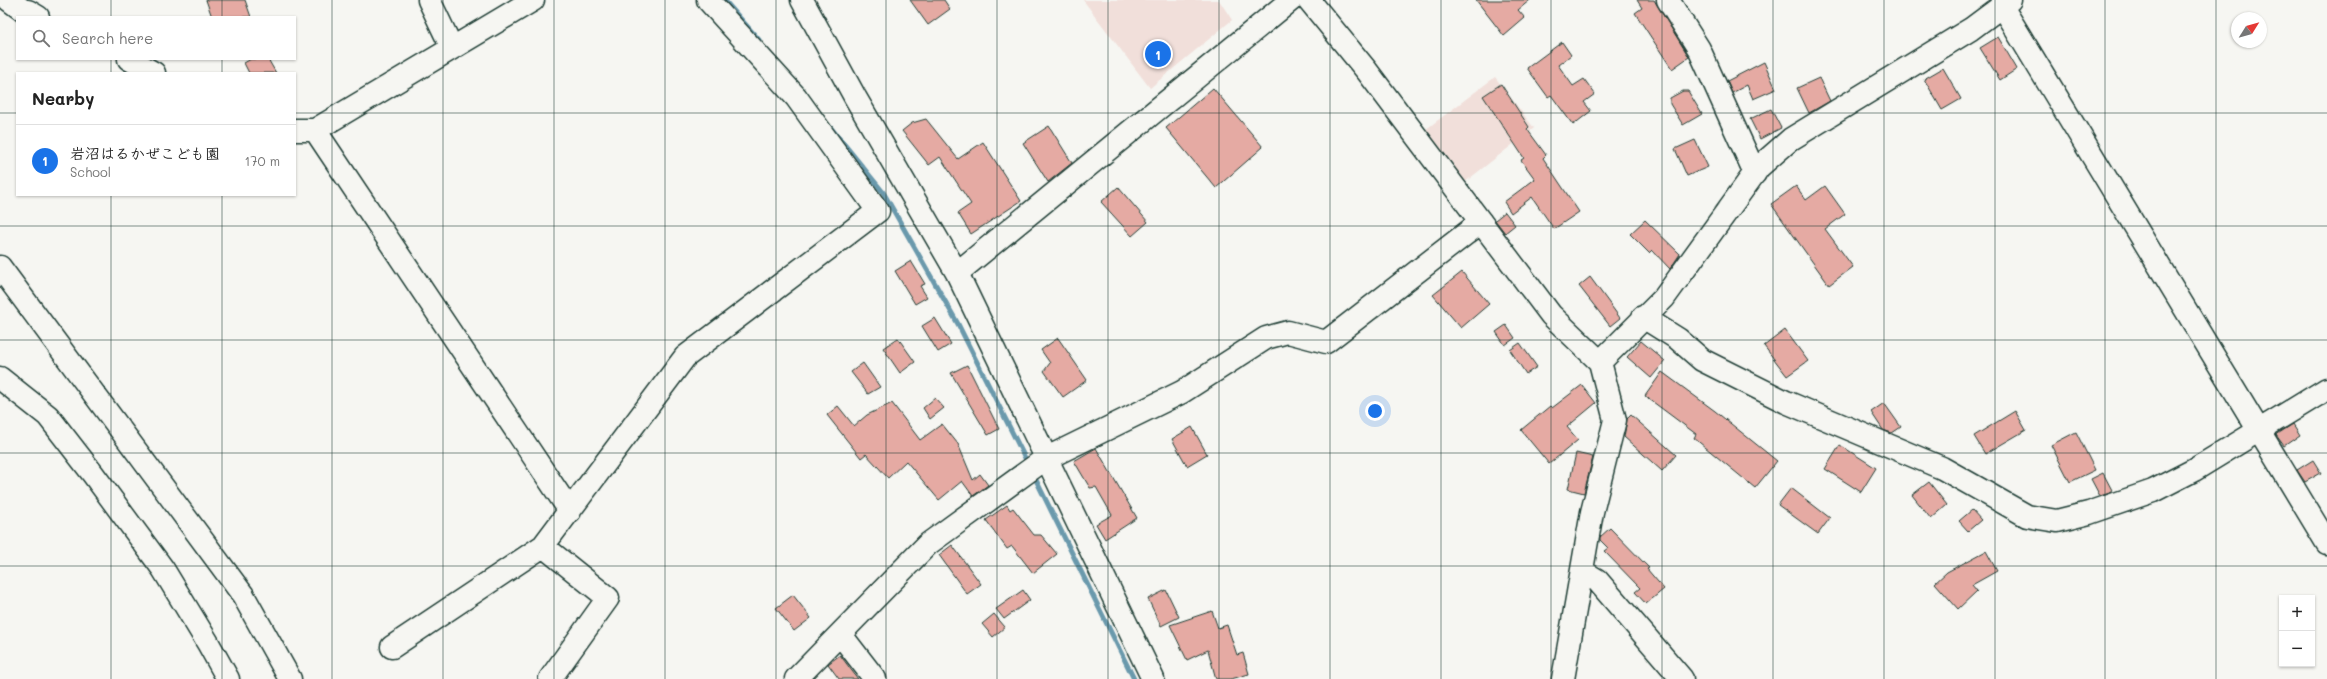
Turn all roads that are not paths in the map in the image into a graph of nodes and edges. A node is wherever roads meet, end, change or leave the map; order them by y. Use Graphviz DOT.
graph roads {
  1 [pos="9,0"];
  2 [pos="430,0"];
  3 [pos="533,0"];
  4 [pos="708,0"];
  5 [pos="802,0"];
  6 [pos="1291,0"];
  7 [pos="1309,0"];
  8 [pos="1668,0"];
  9 [pos="2005,3"];
  10 [pos="36,16"];
  11 [pos="452,48"];
  12 [pos="131,60"];
  13 [pos="152,72"];
  14 [pos="305,130"];
  15 [pos="1756,173"];
  16 [pos="1481,222"];
  17 [pos="0,267"];
  18 [pos="957,273"];
  19 [pos="1643,317"];
  20 [pos="1600,362"];
  21 [pos="0,378"];
  22 [pos="2327,389"];
  23 [pos="2260,429"];
  24 [pos="1046,459"];
  25 [pos="570,510"];
  26 [pos="2327,543"];
  27 [pos="543,546"];
  28 [pos="1582,571"];
  29 [pos="841,635"];
  30 [pos="392,647"];
  31 [pos="228,679"];
  32 [pos="290,679"];
  33 [pos="550,679"];
  34 [pos="796,679"];
  35 [pos="874,679"];
  36 [pos="1153,679"];
  37 [pos="1563,679"];
  38 [pos="1682,679"];
  1 -- 10 [label="street"];
  2 -- 11 [label="street"];
  3 -- 11 [label="street"];
  4 -- 25 [label="street"];
  5 -- 18 [label="street"];
  6 -- 18 [label="street"];
  7 -- 16 [label="street"];
  8 -- 15 [label="street"];
  9 -- 15 [label="street"];
  9 -- 23 [label="street"];
  11 -- 14 [label="street"];
  12 -- 13 [label="street"];
  14 -- 25 [label="street"];
  15 -- 19 [label="street"];
  16 -- 20 [label="street"];
  16 -- 24 [label="street"];
  17 -- 32 [label="street"];
  18 -- 24 [label="street"];
  19 -- 20 [label="street"];
  19 -- 23 [label="street"];
  20 -- 28 [label="street"];
  21 -- 31 [label="street"];
  22 -- 23 [label="street"];
  23 -- 26 [label="street"];
  24 -- 29 [label="street"];
  24 -- 36 [label="street"];
  25 -- 27 [label="street"];
  27 -- 30 [label="street"];
  27 -- 33 [label="street"];
  28 -- 37 [label="street"];
  28 -- 38 [label="street"];
  29 -- 34 [label="street"];
  29 -- 35 [label="street"];
}
